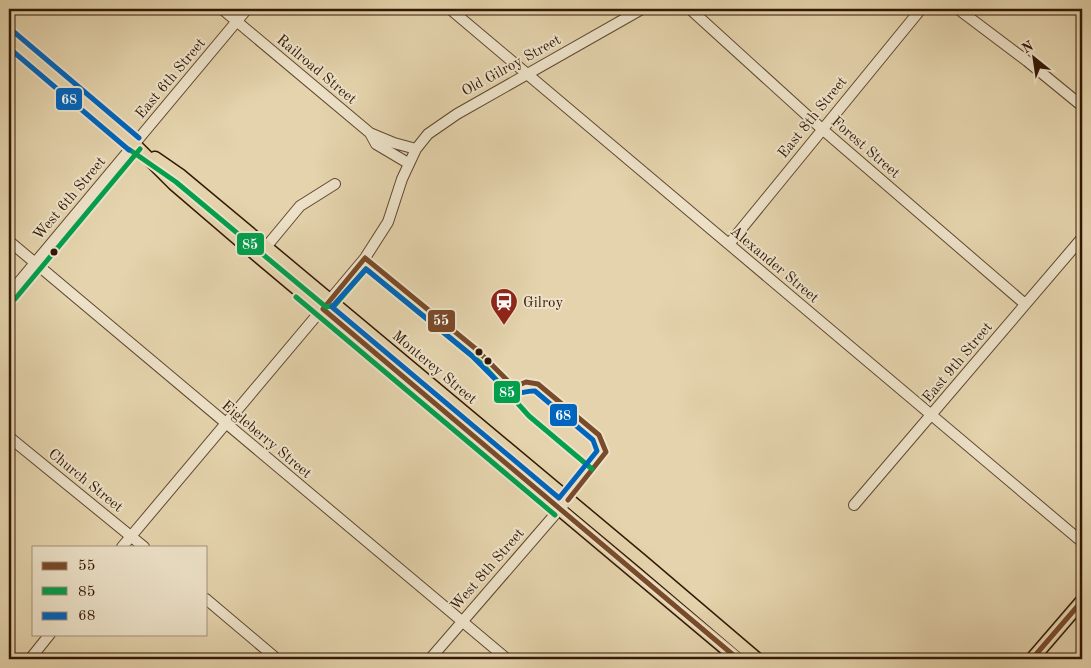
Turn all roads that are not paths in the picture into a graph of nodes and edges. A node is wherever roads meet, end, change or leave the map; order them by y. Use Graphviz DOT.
graph roads {
  1 [pos="222,9"];
  2 [pos="247,9"];
  3 [pos="450,9"];
  4 [pos="642,9"];
  5 [pos="690,9"];
  6 [pos="921,9"];
  7 [pos="958,9"];
  8 [pos="236,22"];
  9 [pos="9,38"];
  10 [pos="526,74"];
  11 [pos="1082,106"];
  12 [pos="822,129"];
  13 [pos="370,133"];
  14 [pos="134,144"];
  15 [pos="416,149"];
  16 [pos="408,163"];
  17 [pos="335,184"];
  18 [pos="1082,238"];
  19 [pos="9,241"];
  20 [pos="728,244"];
  21 [pos="266,247"];
  22 [pos="35,263"];
  23 [pos="9,294"];
  24 [pos="326,304"];
  25 [pos="1025,304"];
  26 [pos="932,415"];
  27 [pos="225,424"];
  28 [pos="9,436"];
  29 [pos="564,504"];
  30 [pos="854,505"];
  31 [pos="131,536"];
  32 [pos="1082,542"];
  33 [pos="123,546"];
  34 [pos="143,546"];
  35 [pos="208,601"];
  36 [pos="1082,601"];
  37 [pos="462,621"];
  38 [pos="48,636"];
  39 [pos="735,655"];
  40 [pos="31,659"];
  41 [pos="277,659"];
  42 [pos="430,659"];
  43 [pos="507,659"];
  44 [pos="757,659"];
  45 [pos="1032,659"];
  1 -- 8 [label="street, Railroad Street"];
  2 -- 8 [label="street, East 6th Street"];
  3 -- 10 [label="street, Alexander Street"];
  4 -- 10 [label="street, Old Gilroy Street"];
  5 -- 12 [label="street, Forest Street"];
  6 -- 12 [label="street, East 8th Street"];
  7 -- 11 [label="street"];
  8 -- 13 [label="street, Railroad Street"];
  8 -- 14 [label="street, East 6th Street"];
  9 -- 14 [label="main road, Monterey Street"];
  10 -- 15 [label="street, Old Gilroy Street"];
  10 -- 20 [label="street, Alexander Street"];
  12 -- 20 [label="street, East 8th Street"];
  12 -- 25 [label="street, Forest Street"];
  13 -- 15 [label="street, Railroad Street"];
  13 -- 16 [label="street, Railroad Street"];
  14 -- 21 [label="main road, Monterey Street"];
  14 -- 22 [label="street, West 6th Street"];
  14 -- 24 [label="main road, Monterey Street"];
  15 -- 16 [label="street, Old Gilroy Street"];
  16 -- 24 [label="street, Old Gilroy Street"];
  17 -- 21 [label="street"];
  18 -- 25 [label="street, East 9th Street"];
  19 -- 22 [label="street, Eigleberry Street"];
  20 -- 26 [label="street, Alexander Street"];
  21 -- 24 [label="main road, Monterey Street"];
  22 -- 23 [label="street, West 6th Street"];
  22 -- 27 [label="street, Eigleberry Street"];
  24 -- 27 [label="street, Old Gilroy Street"];
  24 -- 29 [label="main road, Monterey Street"];
  25 -- 26 [label="street, East 9th Street"];
  26 -- 30 [label="street, East 9th Street"];
  26 -- 32 [label="street, Alexander Street"];
  27 -- 31 [label="street, Old Gilroy Street"];
  27 -- 37 [label="street, Eigleberry Street"];
  28 -- 31 [label="street, Church Street"];
  29 -- 37 [label="street, West 8th Street"];
  29 -- 39 [label="main road, Monterey Street"];
  31 -- 33 [label="street, Old Gilroy Street"];
  31 -- 34 [label="street, Church Street"];
  35 -- 41 [label="street"];
  36 -- 45 [label="main road"];
  37 -- 42 [label="street, West 8th Street"];
  37 -- 43 [label="street, Eigleberry Street"];
  38 -- 40 [label="street"];
  39 -- 44 [label="main road, Monterey Street"];
}
